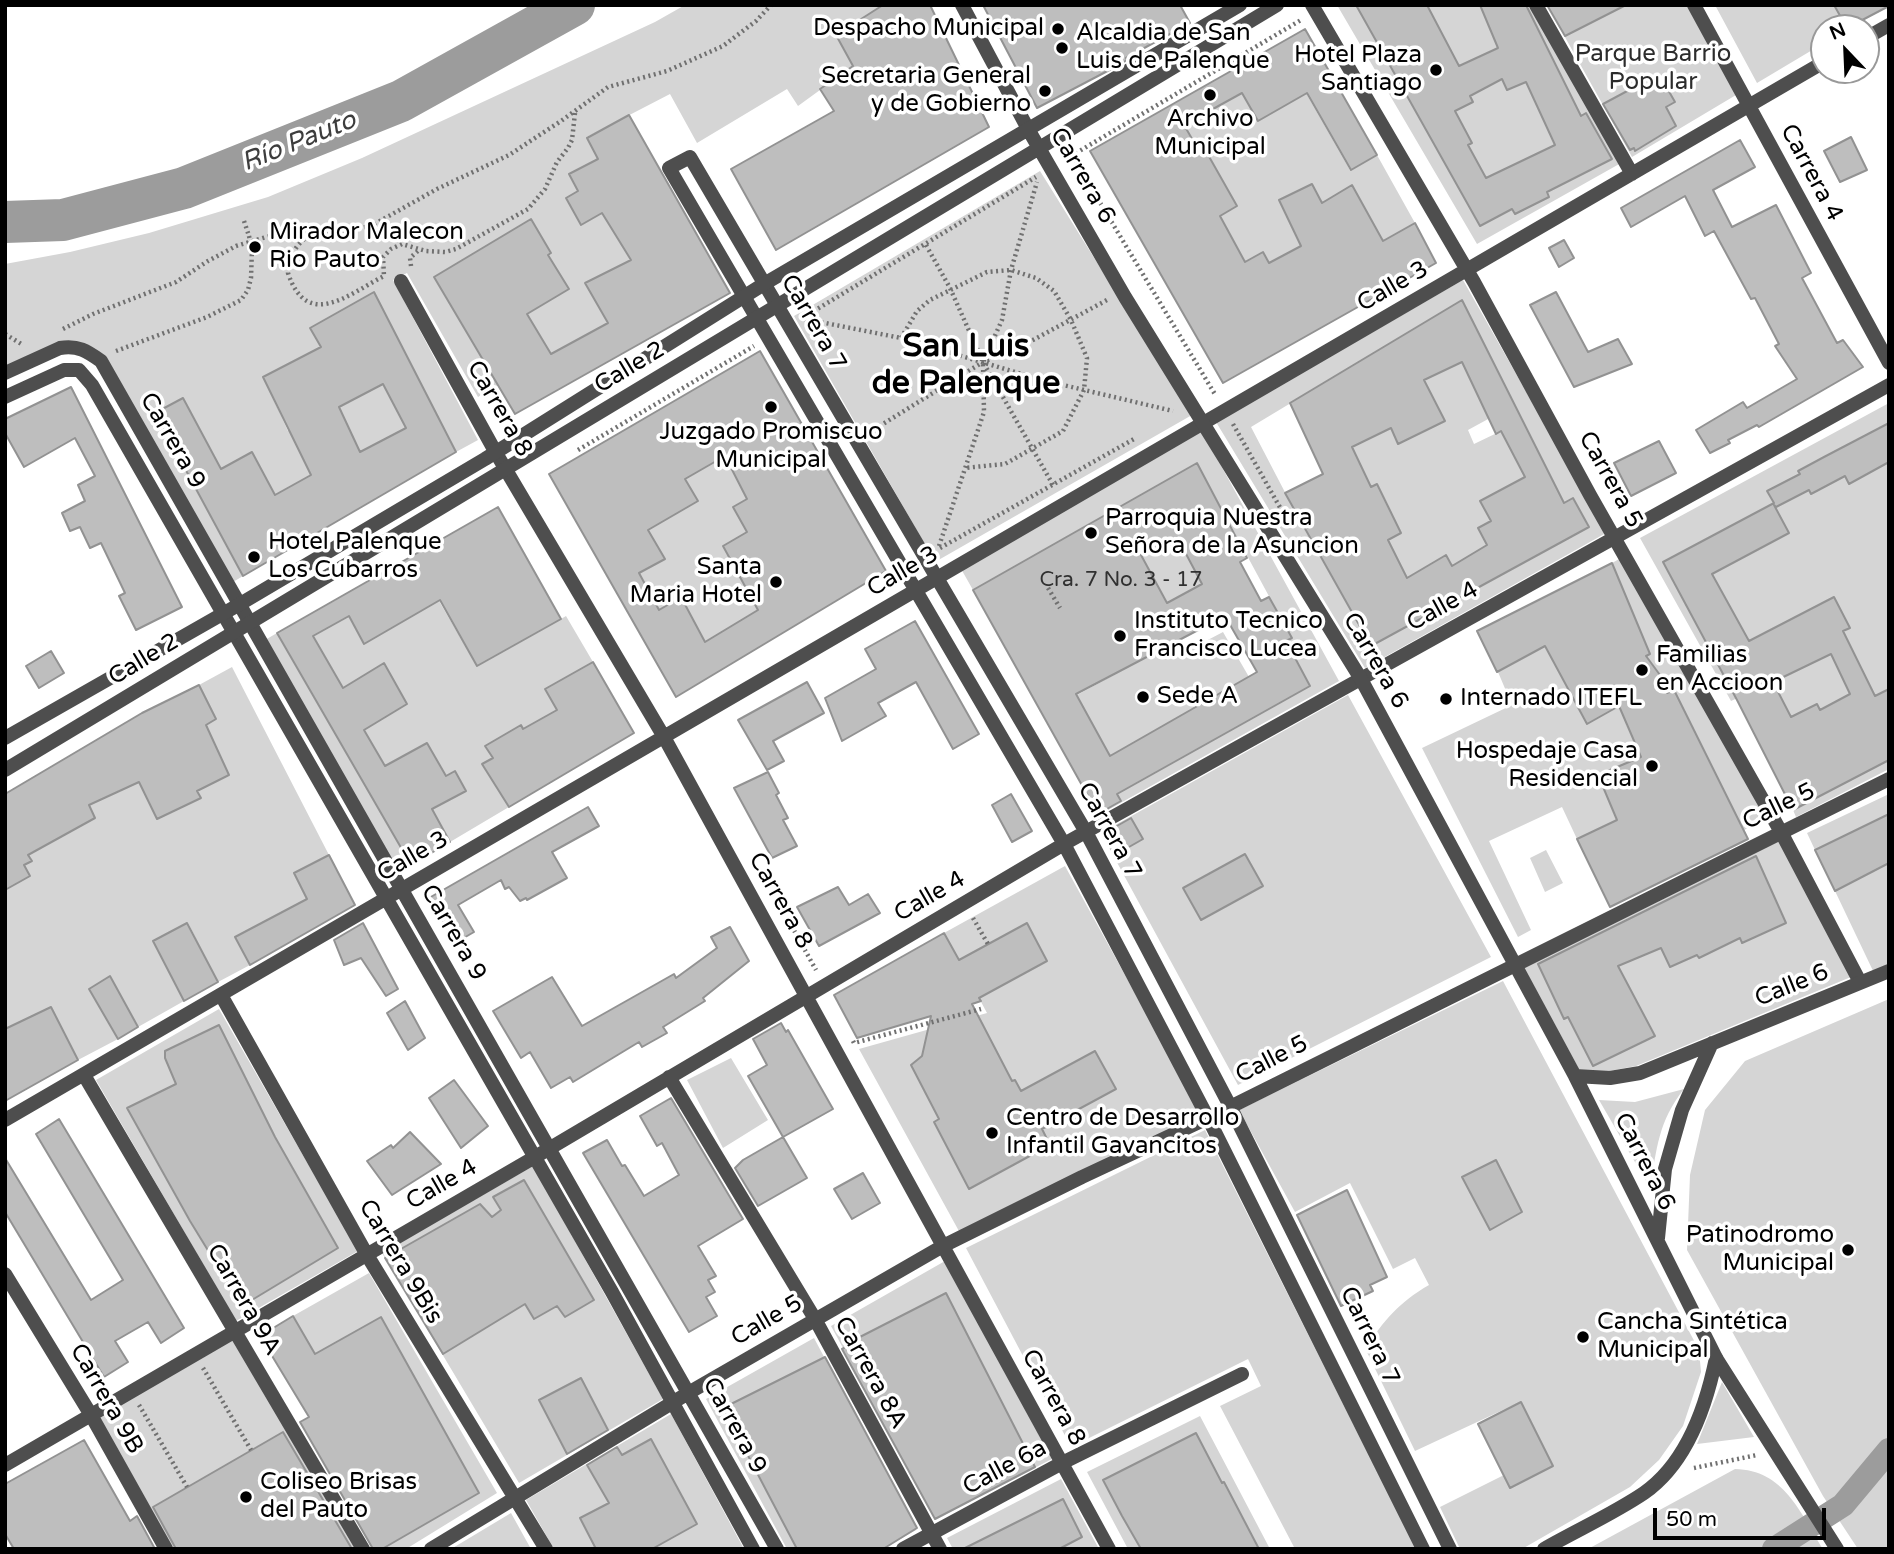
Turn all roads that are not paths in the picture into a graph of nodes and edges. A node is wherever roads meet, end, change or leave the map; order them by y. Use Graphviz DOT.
graph roads {
  1 [pos="962,5"];
  2 [pos="1240,5"];
  3 [pos="1277,5"];
  4 [pos="1536,5"];
  5 [pos="1694,5"];
  6 [pos="1313,8"];
  7 [pos="1810,70"];
  8 [pos="1749,106"];
  9 [pos="1028,129"];
  10 [pos="1040,148"];
  11 [pos="1632,174"];
  12 [pos="1467,270"];
  13 [pos="401,281"];
  14 [pos="764,284"];
  15 [pos="744,296"];
  16 [pos="777,306"];
  17 [pos="757,318"];
  18 [pos="1889,363"];
  19 [pos="5,373"];
  20 [pos="1889,385"];
  21 [pos="5,397"];
  22 [pos="1203,423"];
  23 [pos="496,453"];
  24 [pos="506,469"];
  25 [pos="1615,537"];
  26 [pos="937,578"];
  27 [pos="917,590"];
  28 [pos="240,604"];
  29 [pos="224,612"];
  30 [pos="251,622"];
  31 [pos="235,632"];
  32 [pos="1361,678"];
  33 [pos="664,737"];
  34 [pos="5,738"];
  35 [pos="5,770"];
  36 [pos="1889,779"];
  37 [pos="1086,832"];
  38 [pos="1781,832"];
  39 [pos="1064,844"];
  40 [pos="402,889"];
  41 [pos="388,898"];
  42 [pos="1514,964"];
  43 [pos="1889,971"];
  44 [pos="1860,982"];
  45 [pos="220,995"];
  46 [pos="807,996"];
  47 [pos="1712,1043"];
  48 [pos="84,1075"];
  49 [pos="1575,1076"];
  50 [pos="669,1077"];
  51 [pos="1230,1106"];
  52 [pos="1208,1118"];
  53 [pos="5,1120"];
  54 [pos="549,1149"];
  55 [pos="535,1157"];
  56 [pos="1658,1240"];
  57 [pos="943,1246"];
  58 [pos="367,1255"];
  59 [pos="5,1274"];
  60 [pos="815,1319"];
  61 [pos="235,1332"];
  62 [pos="1716,1358"];
  63 [pos="1242,1374"];
  64 [pos="690,1392"];
  65 [pos="673,1403"];
  66 [pos="91,1415"];
  67 [pos="1062,1463"];
  68 [pos="5,1465"];
  69 [pos="516,1497"];
  70 [pos="932,1533"];
  71 [pos="166,1549"];
  72 [pos="363,1549"];
  73 [pos="431,1549"];
  74 [pos="546,1549"];
  75 [pos="753,1549"];
  76 [pos="777,1549"];
  77 [pos="903,1549"];
  78 [pos="940,1549"];
  79 [pos="1109,1549"];
  80 [pos="1423,1549"];
  81 [pos="1450,1549"];
  82 [pos="1544,1549"];
  83 [pos="1837,1549"];
  1 -- 9 [label="street, Carrera 6"];
  2 -- 9 [label="street, Calle 2"];
  3 -- 10 [label="street, Calle 2"];
  4 -- 11 [label="street"];
  5 -- 8 [label="street, Carrera 4"];
  6 -- 12 [label="street, Carrera 5"];
  7 -- 8 [label="street, Calle 3"];
  8 -- 11 [label="street, Calle 3"];
  8 -- 18 [label="street, Carrera 4"];
  9 -- 10 [label="street, Carrera 6"];
  9 -- 14 [label="street, Calle 2"];
  10 -- 16 [label="street, Calle 2"];
  10 -- 22 [label="street, Carrera 6"];
  11 -- 12 [label="street, Calle 3"];
  12 -- 22 [label="street, Calle 3"];
  12 -- 25 [label="street, Carrera 5"];
  13 -- 23 [label="street, Carrera 8"];
  14 -- 15 [label="street, Calle 2"];
  14 -- 15 [label="street, Carrera 7"];
  14 -- 16 [label="street, Carrera 7"];
  15 -- 17 [label="street, Carrera 7"];
  15 -- 23 [label="street, Calle 2"];
  16 -- 17 [label="street, Calle 2"];
  16 -- 26 [label="street, Carrera 7"];
  17 -- 24 [label="street, Calle 2"];
  17 -- 27 [label="street, Carrera 7"];
  19 -- 28 [label="street, Carrera 9"];
  20 -- 25 [label="street, Calle 4"];
  21 -- 29 [label="street, Carrera 9"];
  22 -- 26 [label="street, Calle 3"];
  22 -- 32 [label="street, Carrera 6"];
  23 -- 24 [label="street, Carrera 8"];
  23 -- 28 [label="street, Calle 2"];
  24 -- 30 [label="street, Calle 2"];
  24 -- 33 [label="street, Carrera 8"];
  25 -- 32 [label="street, Calle 4"];
  25 -- 38 [label="street, Carrera 5"];
  26 -- 27 [label="street, Calle 3"];
  26 -- 37 [label="street, Carrera 7"];
  27 -- 33 [label="street, Calle 3"];
  27 -- 39 [label="street, Carrera 7"];
  28 -- 29 [label="street, Calle 2"];
  28 -- 30 [label="street, Carrera 9"];
  29 -- 31 [label="street, Carrera 9"];
  29 -- 34 [label="street, Calle 2"];
  30 -- 31 [label="street, Calle 2"];
  30 -- 40 [label="street, Carrera 9"];
  31 -- 35 [label="street, Calle 2"];
  31 -- 41 [label="street, Carrera 9"];
  32 -- 37 [label="street, Calle 4"];
  32 -- 42 [label="street, Carrera 6"];
  33 -- 40 [label="street, Calle 3"];
  33 -- 46 [label="street, Carrera 8"];
  36 -- 38 [label="street, Calle 5"];
  37 -- 39 [label="street, Calle 4"];
  37 -- 51 [label="street, Carrera 7"];
  38 -- 42 [label="street, Calle 5"];
  38 -- 44 [label="street, Carrera 5"];
  39 -- 46 [label="street, Calle 4"];
  39 -- 52 [label="street, Carrera 7"];
  40 -- 41 [label="street, Calle 3"];
  40 -- 54 [label="street, Carrera 9"];
  41 -- 45 [label="street, Calle 3"];
  41 -- 55 [label="street, Carrera 9"];
  42 -- 49 [label="street, Carrera 6"];
  42 -- 51 [label="street, Calle 5"];
  43 -- 44 [label="street, Calle 6"];
  44 -- 47 [label="street, Calle 6"];
  45 -- 48 [label="street, Calle 3"];
  45 -- 58 [label="street, Carrera 9Bis"];
  46 -- 50 [label="street, Calle 4"];
  46 -- 57 [label="street, Carrera 8"];
  47 -- 49 [label="street, Calle 6"];
  47 -- 56 [label="street"];
  48 -- 53 [label="street, Calle 3"];
  48 -- 61 [label="street, Carrera 9A"];
  49 -- 56 [label="street, Carrera 6"];
  50 -- 54 [label="street, Calle 4"];
  50 -- 60 [label="street, Carrera 8A"];
  51 -- 52 [label="street, Calle 5"];
  51 -- 81 [label="street, Carrera 7"];
  52 -- 57 [label="street, Calle 5"];
  52 -- 80 [label="street, Carrera 7"];
  54 -- 55 [label="street, Calle 4"];
  54 -- 64 [label="street, Carrera 9"];
  55 -- 58 [label="street, Calle 4"];
  55 -- 65 [label="street, Carrera 9"];
  56 -- 62 [label="street, Carrera 6"];
  57 -- 60 [label="street, Calle 5"];
  57 -- 67 [label="street, Carrera 8"];
  58 -- 61 [label="street, Calle 4"];
  58 -- 69 [label="street, Carrera 9Bis"];
  59 -- 66 [label="street, Carrera 9B"];
  60 -- 64 [label="street, Calle 5"];
  60 -- 70 [label="street, Carrera 8A"];
  61 -- 66 [label="street, Calle 4"];
  61 -- 72 [label="street, Carrera 9A"];
  62 -- 82 [label="street"];
  62 -- 83 [label="street, Carrera 6"];
  63 -- 67 [label="street, Calle 6a"];
  64 -- 65 [label="street, Calle 5"];
  64 -- 76 [label="street, Carrera 9"];
  65 -- 69 [label="street, Calle 5"];
  65 -- 75 [label="street, Carrera 9"];
  66 -- 68 [label="street, Calle 4"];
  66 -- 71 [label="street, Carrera 9B"];
  67 -- 70 [label="street, Calle 6a"];
  67 -- 79 [label="street, Carrera 8"];
  69 -- 73 [label="street, Calle 5"];
  69 -- 74 [label="street, Carrera 9Bis"];
  70 -- 77 [label="street, Calle 6a"];
  70 -- 78 [label="street, Carrera 8A"];
}
